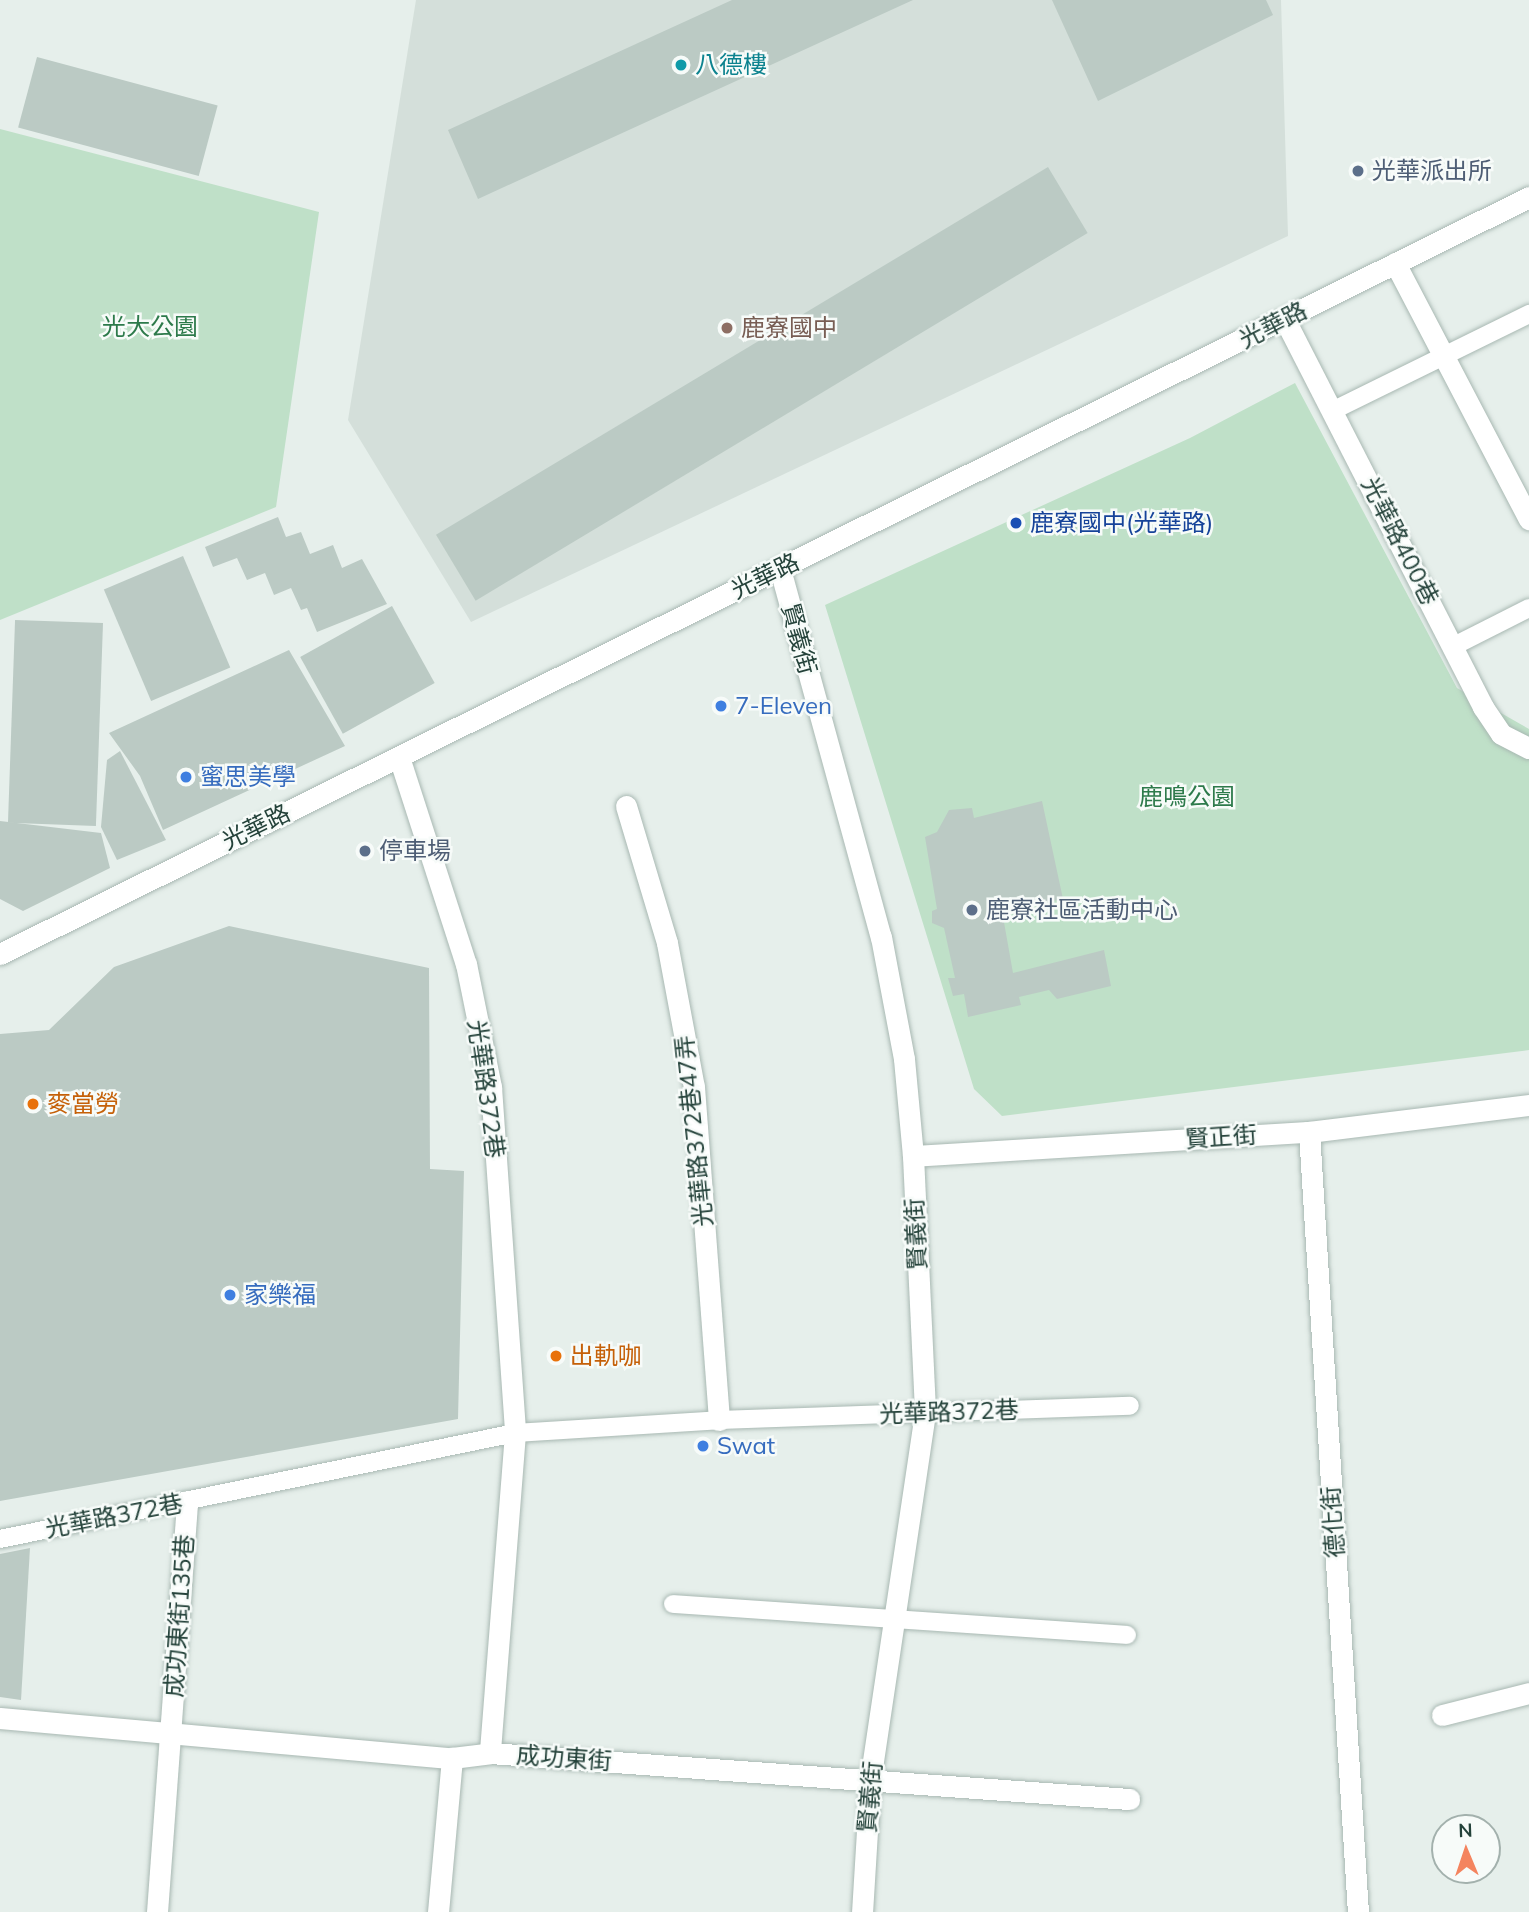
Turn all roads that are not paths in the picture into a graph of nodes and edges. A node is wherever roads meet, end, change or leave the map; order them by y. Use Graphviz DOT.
graph roads {
  1 [pos="1529,197"];
  2 [pos="1395,263"];
  3 [pos="1529,314"];
  4 [pos="1285,320"];
  5 [pos="1443,356"];
  6 [pos="1332,411"];
  7 [pos="1529,519"];
  8 [pos="780,569"];
  9 [pos="1529,608"];
  10 [pos="1454,646"];
  11 [pos="1529,748"];
  12 [pos="399,757"];
  13 [pos="626,806"];
  14 [pos="0,954"];
  15 [pos="1529,1105"];
  16 [pos="1309,1132"];
  17 [pos="913,1156"];
  18 [pos="1130,1406"];
  19 [pos="925,1413"];
  20 [pos="719,1420"];
  21 [pos="516,1433"];
  22 [pos="187,1501"];
  23 [pos="0,1539"];
  24 [pos="673,1604"];
  25 [pos="894,1619"];
  26 [pos="1126,1635"];
  27 [pos="1529,1693"];
  28 [pos="1442,1715"];
  29 [pos="0,1718"];
  30 [pos="171,1732"];
  31 [pos="491,1753"];
  32 [pos="452,1758"];
  33 [pos="870,1782"];
  34 [pos="1129,1799"];
  35 [pos="158,1912"];
  36 [pos="438,1912"];
  37 [pos="862,1912"];
  38 [pos="1358,1912"];
  1 -- 2 [label="street, 光華路"];
  2 -- 4 [label="street, 光華路"];
  2 -- 5 [label="street"];
  3 -- 5 [label="lane"];
  4 -- 6 [label="street, 光華路400巷"];
  4 -- 8 [label="street, 光華路"];
  5 -- 6 [label="lane"];
  5 -- 7 [label="street"];
  6 -- 10 [label="street, 光華路400巷"];
  8 -- 12 [label="street, 光華路"];
  8 -- 17 [label="street, 賢義街"];
  9 -- 10 [label="lane"];
  10 -- 11 [label="street, 光華路400巷"];
  12 -- 14 [label="street, 光華路"];
  12 -- 21 [label="street, 光華路372巷"];
  13 -- 20 [label="street, 光華路372巷47弄"];
  15 -- 16 [label="street, 賢正街"];
  16 -- 17 [label="street, 賢正街"];
  16 -- 38 [label="street, 德化街"];
  17 -- 19 [label="street, 賢義街"];
  18 -- 19 [label="lane, 光華路372巷"];
  19 -- 20 [label="lane, 光華路372巷"];
  19 -- 25 [label="street, 賢義街"];
  20 -- 21 [label="lane, 光華路372巷"];
  21 -- 22 [label="lane, 光華路372巷"];
  21 -- 31 [label="street, 光華路372巷"];
  22 -- 23 [label="lane, 光華路372巷"];
  22 -- 30 [label="street, 成功東街135巷"];
  24 -- 25 [label="lane"];
  25 -- 26 [label="lane"];
  25 -- 33 [label="street, 賢義街"];
  27 -- 28 [label="street"];
  29 -- 30 [label="street, 成功東街"];
  30 -- 32 [label="street, 成功東街"];
  30 -- 35 [label="street, 成功東街135巷"];
  31 -- 32 [label="street, 成功東街"];
  31 -- 33 [label="street, 成功東街"];
  32 -- 36 [label="street"];
  33 -- 34 [label="street, 成功東街"];
  33 -- 37 [label="street, 賢義街"];
}
